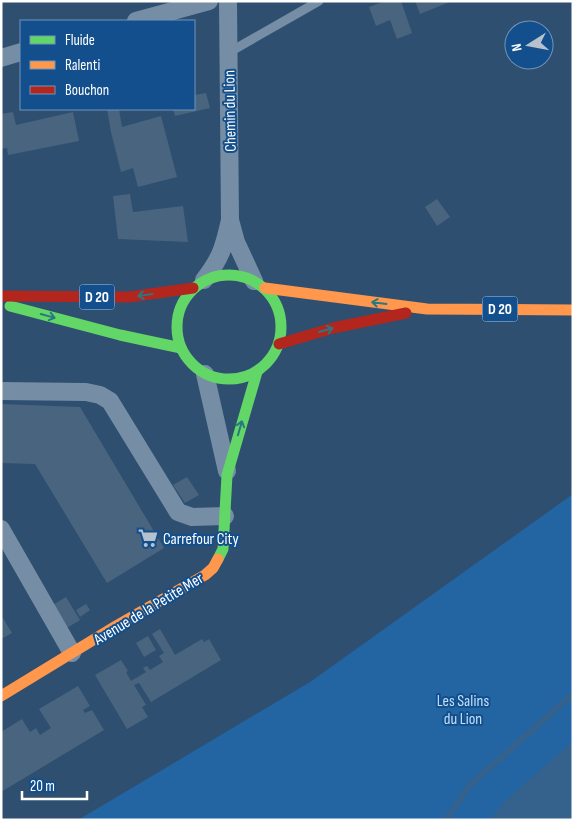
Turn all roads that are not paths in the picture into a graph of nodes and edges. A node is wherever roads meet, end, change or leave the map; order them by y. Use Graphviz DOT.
graph roads {
  1 [pos="209,1"];
  2 [pos="228,1"];
  3 [pos="319,1"];
  4 [pos="140,20"];
  5 [pos="20,52"];
  6 [pos="228,53"];
  7 [pos="1,58"];
  8 [pos="230,220"];
  9 [pos="198,284"];
  10 [pos="259,284"];
  11 [pos="1,296"];
  12 [pos="1,304"];
  13 [pos="427,308"];
  14 [pos="573,310"];
  15 [pos="279,344"];
  16 [pos="181,348"];
  17 [pos="257,372"];
  18 [pos="205,374"];
  19 [pos="1,390"];
  20 [pos="227,475"];
  21 [pos="225,516"];
  22 [pos="1,529"];
  23 [pos="72,653"];
  24 [pos="1,696"];
  1 -- 4 [label="street"];
  2 -- 6 [label="street, Chemin du Lion"];
  3 -- 6 [label="lane"];
  5 -- 7 [label="street"];
  6 -- 8 [label="street, Chemin du Lion"];
  8 -- 9 [label="street, Chemin du Lion"];
  8 -- 10 [label="street, Chemin du Lion"];
  9 -- 10 [label="main road"];
  9 -- 11 [label="main road, D 20, one-way"];
  9 -- 16 [label="main road"];
  13 -- 10 [label="main road, D 20, one-way"];
  10 -- 15 [label="main road"];
  12 -- 16 [label="main road, D 20, one-way"];
  13 -- 14 [label="main road, D 20"];
  15 -- 13 [label="main road, D 20, one-way"];
  15 -- 17 [label="main road"];
  16 -- 18 [label="main road"];
  17 -- 18 [label="main road"];
  20 -- 17 [label="main road, Avenue de la Petite Mer, one-way"];
  18 -- 20 [label="street, Avenue de la Petite Mer"];
  19 -- 21 [label="street"];
  20 -- 21 [label="main road, Avenue de la Petite Mer"];
  21 -- 23 [label="main road, Avenue de la Petite Mer"];
  22 -- 23 [label="street"];
  23 -- 24 [label="main road, Avenue de la Petite Mer"];
}
